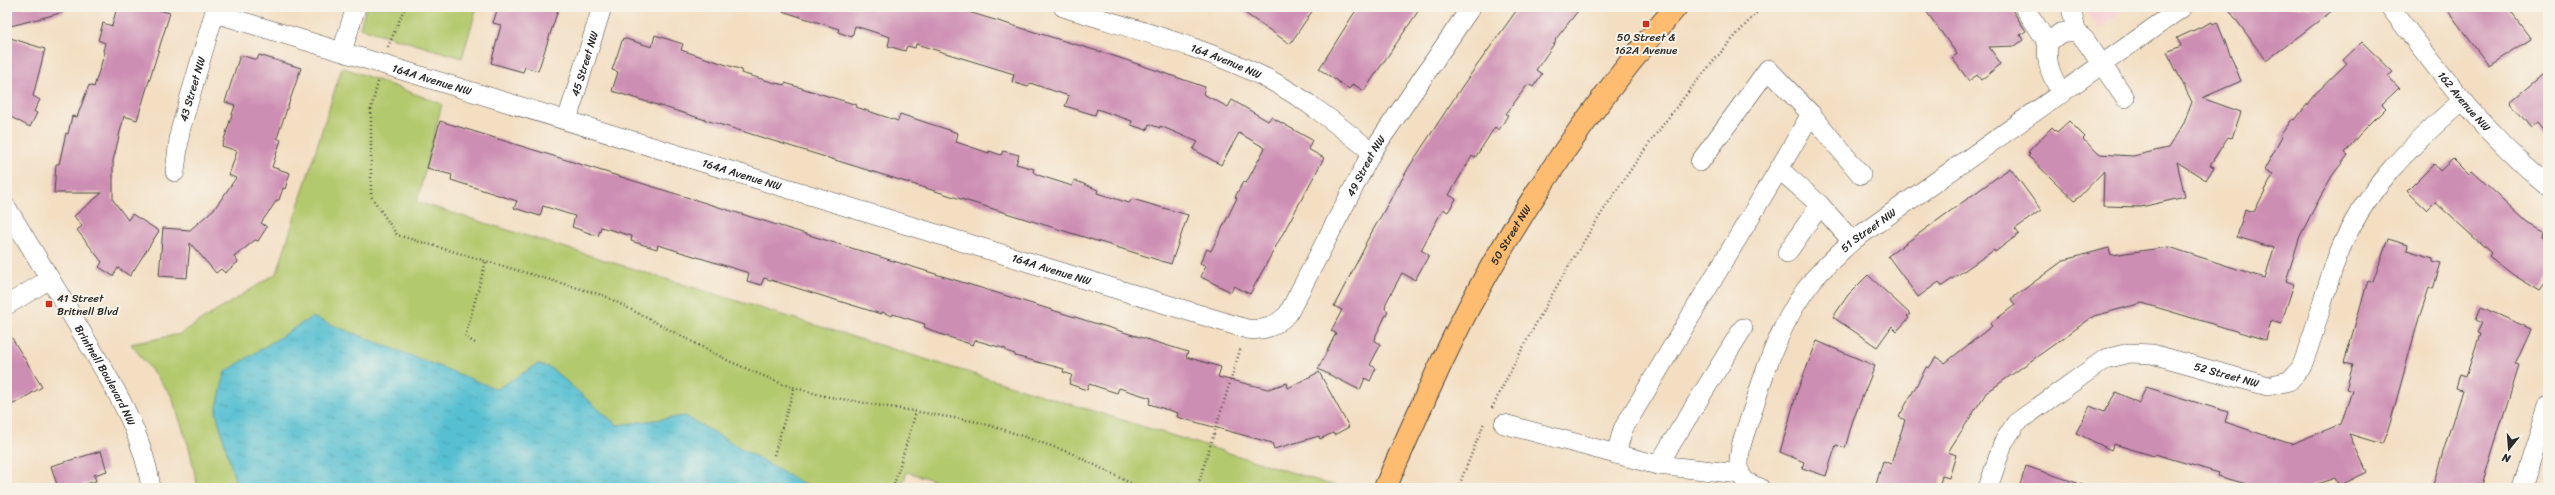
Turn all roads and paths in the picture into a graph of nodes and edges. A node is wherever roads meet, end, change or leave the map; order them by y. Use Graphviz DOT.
graph roads {
  1 [pos="356,7"];
  2 [pos="405,7"];
  3 [pos="602,7"];
  4 [pos="1063,7"];
  5 [pos="1471,7"];
  6 [pos="1676,7"];
  7 [pos="1762,7"];
  8 [pos="2024,7"];
  9 [pos="2071,7"];
  10 [pos="2183,7"];
  11 [pos="2390,7"];
  12 [pos="215,10"];
  13 [pos="2076,31"];
  14 [pos="2048,43"];
  15 [pos="342,51"];
  16 [pos="382,64"];
  17 [pos="2102,66"];
  18 [pos="2062,94"];
  19 [pos="2125,98"];
  20 [pos="2462,101"];
  21 [pos="1811,114"];
  22 [pos="567,120"];
  23 [pos="1372,152"];
  24 [pos="1700,162"];
  25 [pos="1779,169"];
  26 [pos="175,172"];
  27 [pos="1861,175"];
  28 [pos="2548,186"];
  29 [pos="1820,205"];
  30 [pos="7,208"];
  31 [pos="1852,241"];
  32 [pos="1787,253"];
  33 [pos="486,261"];
  34 [pos="50,279"];
  35 [pos="7,304"];
  36 [pos="1743,328"];
  37 [pos="1269,329"];
  38 [pos="1247,330"];
  39 [pos="475,343"];
  40 [pos="794,388"];
  41 [pos="2548,406"];
  42 [pos="916,412"];
  43 [pos="1496,420"];
  44 [pos="1485,422"];
  45 [pos="1616,454"];
  46 [pos="774,455"];
  47 [pos="1658,465"];
  48 [pos="1740,474"];
  49 [pos="151,488"];
  50 [pos="893,488"];
  51 [pos="1140,488"];
  52 [pos="1198,488"];
  53 [pos="1385,488"];
  54 [pos="1458,488"];
  55 [pos="1760,488"];
  56 [pos="1988,488"];
  57 [pos="2522,488"];
  1 -- 15 [label="street"];
  2 -- 16 [label="path"];
  3 -- 22 [label="street, 45 Street NW"];
  4 -- 23 [label="street, 164 Avenue NW"];
  5 -- 23 [label="street, 49 Street NW"];
  6 -- 53 [label="main road, 50 Street NW"];
  7 -- 43 [label="path"];
  8 -- 14 [label="street"];
  9 -- 13 [label="street"];
  10 -- 17 [label="street, 51 Street NW"];
  11 -- 20 [label="street, 162 Avenue NW"];
  12 -- 15 [label="street, 164A Avenue NW"];
  12 -- 26 [label="street, 43 Street NW"];
  13 -- 14 [label="street"];
  13 -- 17 [label="street"];
  14 -- 18 [label="street"];
  15 -- 16 [label="street, 164A Avenue NW"];
  16 -- 22 [label="street, 164A Avenue NW"];
  16 -- 33 [label="path"];
  17 -- 18 [label="street, 51 Street NW"];
  17 -- 19 [label="street"];
  18 -- 31 [label="street, 51 Street NW"];
  20 -- 28 [label="street, 162 Avenue NW"];
  20 -- 56 [label="street, 52 Street NW"];
  21 -- 24 [label="street"];
  21 -- 25 [label="street"];
  21 -- 27 [label="street"];
  22 -- 38 [label="street, 164A Avenue NW"];
  23 -- 37 [label="street, 49 Street NW"];
  25 -- 29 [label="street"];
  25 -- 45 [label="street"];
  29 -- 31 [label="street"];
  29 -- 32 [label="street"];
  30 -- 34 [label="street, Brintnell Boulevard NW"];
  31 -- 48 [label="street, 51 Street NW"];
  33 -- 39 [label="path"];
  33 -- 40 [label="path"];
  34 -- 35 [label="street"];
  34 -- 49 [label="street, Brintnell Boulevard NW"];
  36 -- 47 [label="street"];
  37 -- 38 [label="street, 164A Avenue NW"];
  38 -- 52 [label="path"];
  40 -- 42 [label="path"];
  40 -- 46 [label="path"];
  41 -- 57 [label="street"];
  42 -- 50 [label="path"];
  42 -- 51 [label="path"];
  43 -- 45 [label="street"];
  44 -- 54 [label="path"];
  45 -- 47 [label="street"];
  47 -- 48 [label="street"];
  48 -- 55 [label="street"];
}
